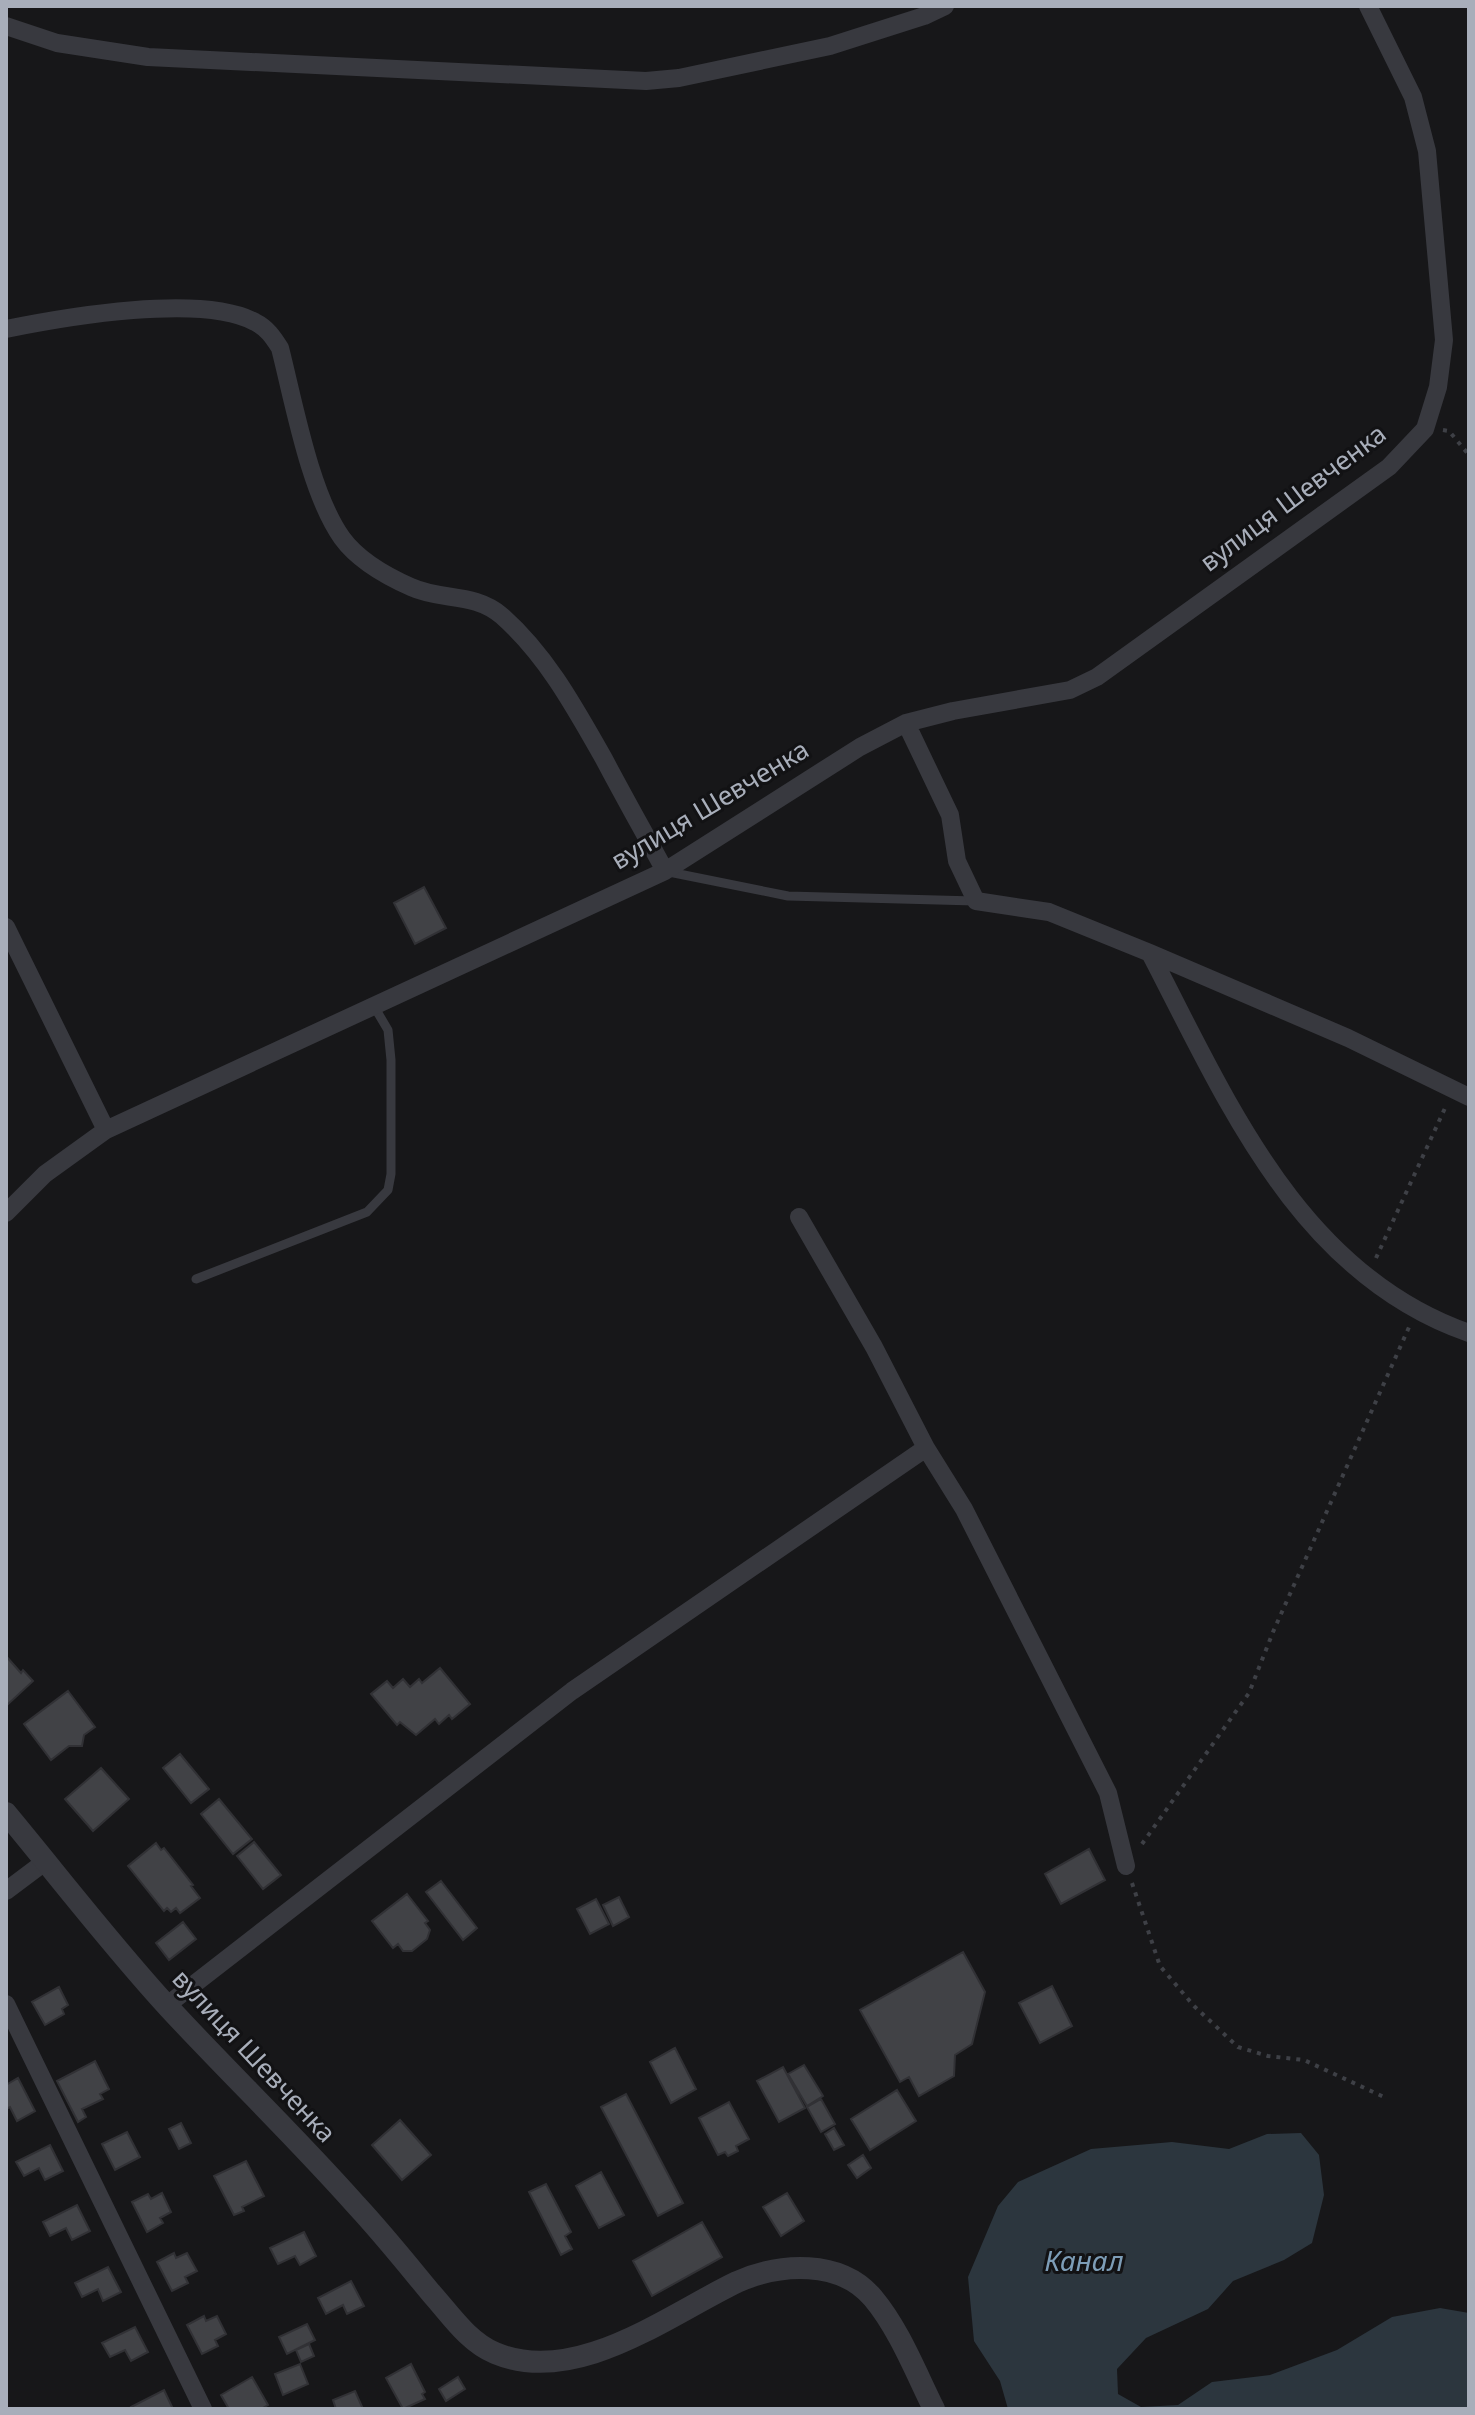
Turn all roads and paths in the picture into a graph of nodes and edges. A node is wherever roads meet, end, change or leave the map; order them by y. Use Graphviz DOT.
graph roads {
  1 [pos="945,6"];
  2 [pos="1368,6"];
  3 [pos="6,26"];
  4 [pos="6,329"];
  5 [pos="1425,429"];
  6 [pos="1469,455"];
  7 [pos="906,723"];
  8 [pos="665,871"];
  9 [pos="976,901"];
  10 [pos="6,927"];
  11 [pos="1150,953"];
  12 [pos="375,1008"];
  13 [pos="1462,1093"];
  14 [pos="106,1130"];
  15 [pos="6,1213"];
  16 [pos="799,1217"];
  17 [pos="1367,1278"];
  18 [pos="196,1279"];
  19 [pos="1416,1312"];
  20 [pos="1469,1333"];
  21 [pos="926,1448"];
  22 [pos="6,1813"];
  23 [pos="46,1861"];
  24 [pos="1126,1866"];
  25 [pos="6,1891"];
  26 [pos="6,2004"];
  27 [pos="166,2006"];
  28 [pos="1384,2097"];
  29 [pos="203,2409"];
  30 [pos="934,2409"];
  1 -- 3 [label="street"];
  2 -- 5 [label="street"];
  4 -- 8 [label="street"];
  5 -- 6 [label="path"];
  5 -- 7 [label="street, вулиця Шевченка"];
  7 -- 8 [label="street, вулиця Шевченка"];
  7 -- 9 [label="street"];
  8 -- 9 [label="lane"];
  8 -- 12 [label="street, вулиця Шевченка"];
  9 -- 11 [label="street"];
  10 -- 14 [label="street"];
  11 -- 13 [label="street"];
  11 -- 17 [label="street"];
  12 -- 14 [label="street, вулиця Шевченка"];
  12 -- 18 [label="lane"];
  13 -- 17 [label="path"];
  14 -- 15 [label="street, вулиця Шевченка"];
  16 -- 21 [label="street"];
  17 -- 19 [label="street"];
  19 -- 20 [label="street"];
  19 -- 24 [label="path"];
  21 -- 24 [label="street"];
  21 -- 27 [label="street"];
  22 -- 23 [label="street, вулиця Шевченка"];
  23 -- 25 [label="street"];
  23 -- 27 [label="street, вулиця Шевченка"];
  24 -- 28 [label="path"];
  26 -- 29 [label="street"];
  27 -- 30 [label="street, вулиця Шевченка"];
}
